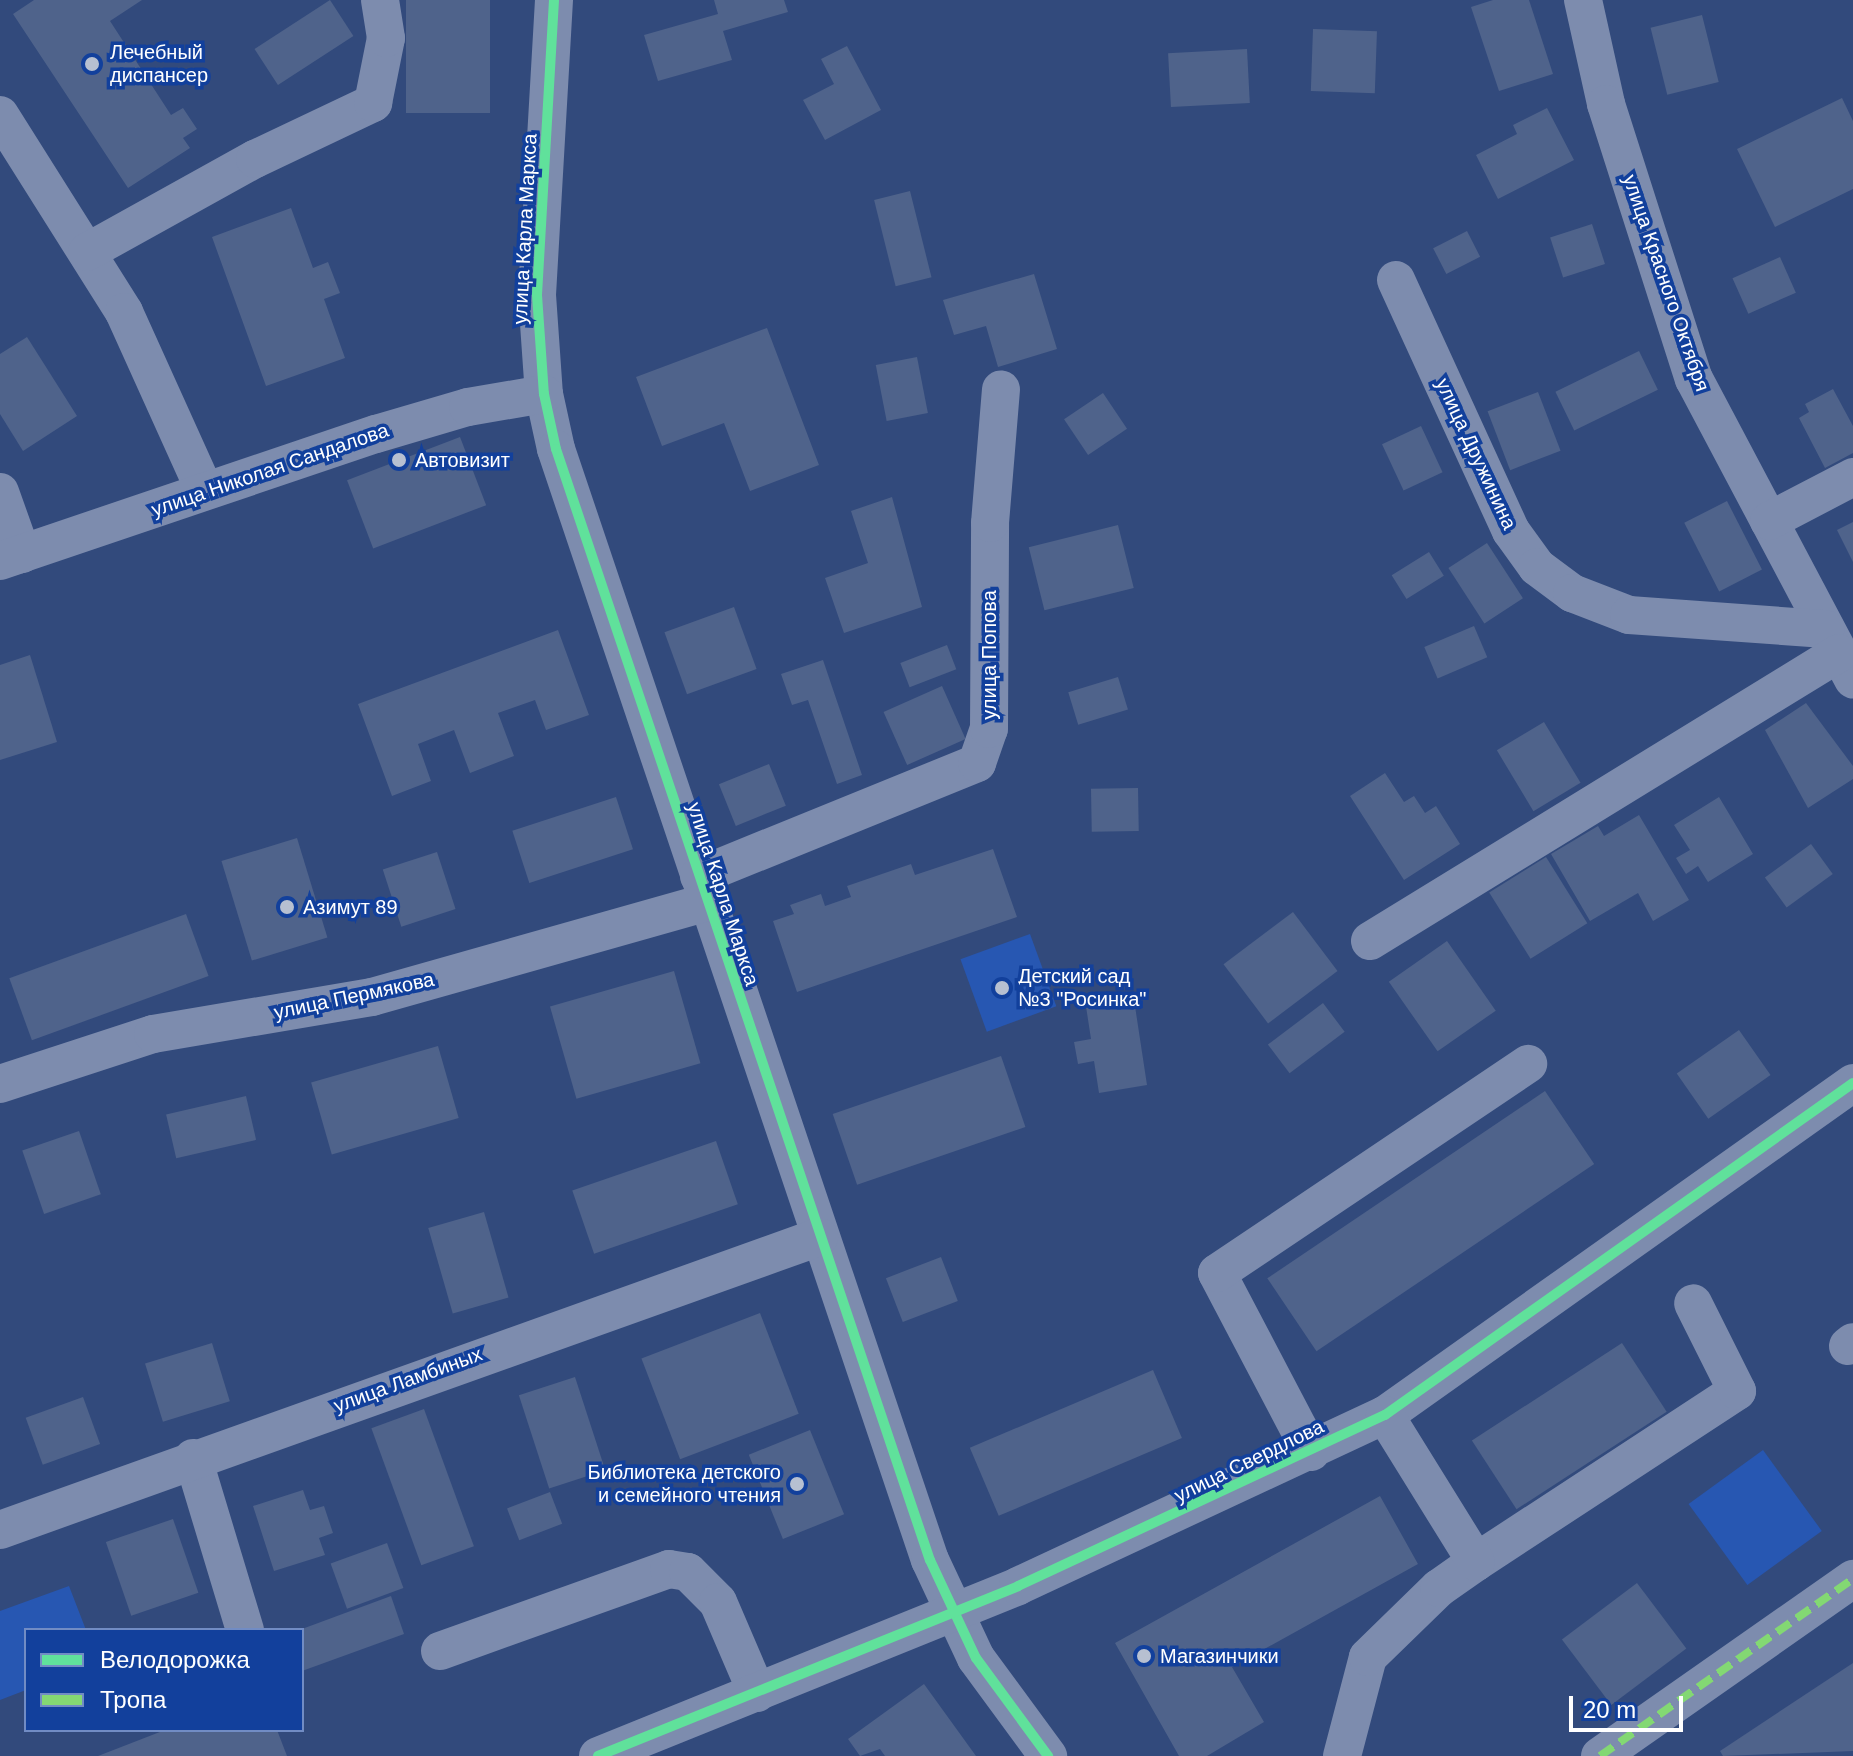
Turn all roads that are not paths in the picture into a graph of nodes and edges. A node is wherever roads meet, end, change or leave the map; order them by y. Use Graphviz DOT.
graph roads {
  1 [pos="380,0"];
  2 [pos="554,0"];
  3 [pos="1583,0"];
  4 [pos="0,115"];
  5 [pos="87,252"];
  6 [pos="1396,280"];
  7 [pos="1001,389"];
  8 [pos="544,394"];
  9 [pos="1853,477"];
  10 [pos="205,491"];
  11 [pos="0,492"];
  12 [pos="1769,521"];
  13 [pos="11,558"];
  14 [pos="1839,654"];
  15 [pos="703,889"];
  16 [pos="1370,941"];
  17 [pos="1528,1064"];
  18 [pos="0,1084"];
  19 [pos="1849,1095"];
  20 [pos="819,1237"];
  21 [pos="1693,1303"];
  22 [pos="1385,1415"];
  23 [pos="1311,1452"];
  24 [pos="193,1458"];
  25 [pos="0,1530"];
  26 [pos="1476,1562"];
  27 [pos="1853,1579"];
  28 [pos="953,1614"];
  29 [pos="244,1628"];
  30 [pos="440,1651"];
  31 [pos="757,1693"];
  32 [pos="598,1756"];
  33 [pos="1048,1756"];
  34 [pos="1342,1756"];
  35 [pos="1600,1756"];
  1 -- 5 [label="street"];
  2 -- 8 [label="street, улица Карла Маркса"];
  3 -- 12 [label="street, улица Красного Октября"];
  4 -- 5 [label="street"];
  5 -- 10 [label="street"];
  6 -- 14 [label="street, улица Дружинина"];
  7 -- 15 [label="street, улица Попова"];
  8 -- 10 [label="street, улица Николая Сандалова"];
  8 -- 15 [label="street, улица Карла Маркса"];
  9 -- 12 [label="street"];
  10 -- 13 [label="street, улица Николая Сандалова"];
  11 -- 13 [label="street"];
  12 -- 14 [label="street, улица Красного Октября"];
  14 -- 16 [label="street"];
  15 -- 18 [label="street, улица Пермякова"];
  15 -- 20 [label="street, улица Карла Маркса"];
  17 -- 23 [label="street"];
  19 -- 22 [label="street, улица Свердлова"];
  20 -- 24 [label="street, улица Ламбиных"];
  20 -- 28 [label="street, улица Карла Маркса"];
  21 -- 26 [label="street"];
  22 -- 23 [label="street, улица Свердлова"];
  22 -- 26 [label="street"];
  23 -- 28 [label="street, улица Свердлова"];
  24 -- 25 [label="street, улица Ламбиных"];
  24 -- 29 [label="street"];
  26 -- 34 [label="street"];
  27 -- 35 [label="street"];
  28 -- 31 [label="street, улица Свердлова"];
  28 -- 33 [label="street, улица Карла Маркса"];
  30 -- 31 [label="street"];
  31 -- 32 [label="street, улица Свердлова"];
}
